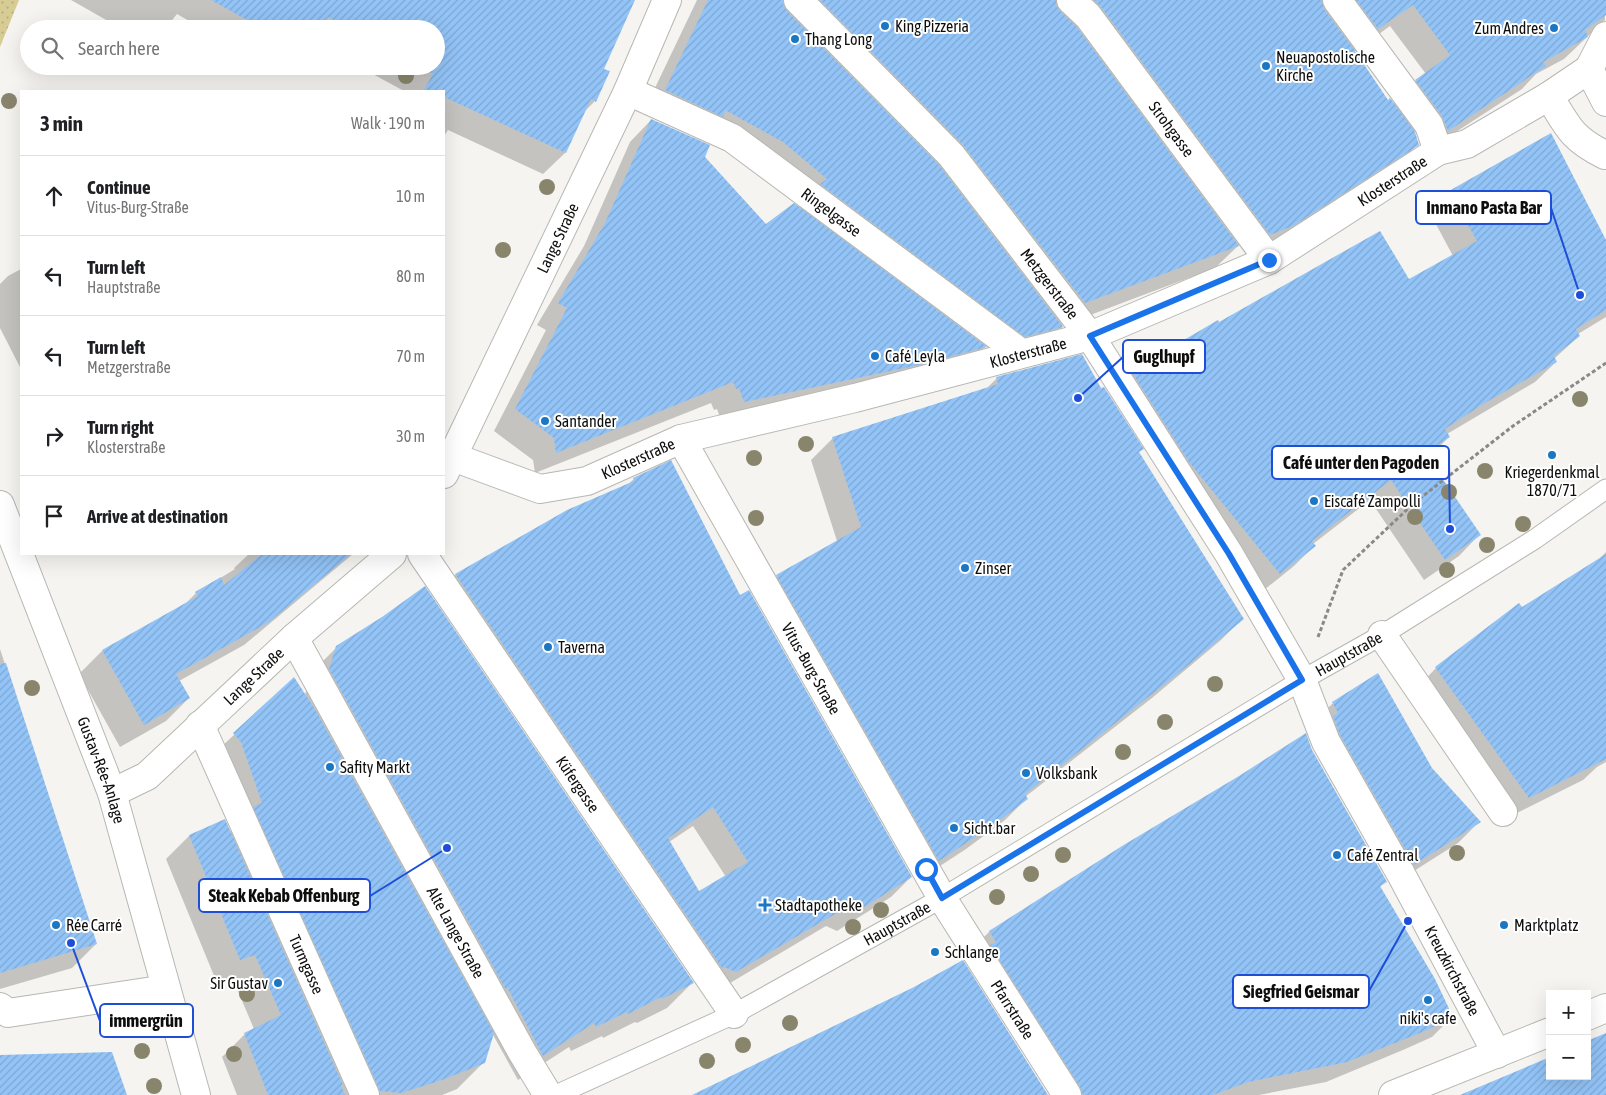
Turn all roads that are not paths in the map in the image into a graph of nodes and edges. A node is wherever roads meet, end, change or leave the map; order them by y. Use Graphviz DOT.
graph roads {
  1 [pos="667,0"];
  2 [pos="798,0"];
  3 [pos="1071,0"];
  4 [pos="1337,0"];
  5 [pos="1606,36"];
  6 [pos="1589,69"];
  7 [pos="628,91"];
  8 [pos="1549,96"];
  9 [pos="1606,102"];
  10 [pos="1438,151"];
  11 [pos="1606,155"];
  12 [pos="1269,260"];
  13 [pos="1090,336"];
  14 [pos="1021,353"];
  15 [pos="681,439"];
  16 [pos="448,465"];
  17 [pos="1606,489"];
  18 [pos="0,505"];
  19 [pos="391,555"];
  20 [pos="423,555"];
  21 [pos="10,562"];
  22 [pos="1382,635"];
  23 [pos="294,638"];
  24 [pos="1302,680"];
  25 [pos="200,725"];
  26 [pos="112,793"];
  27 [pos="1503,812"];
  28 [pos="942,898"];
  29 [pos="166,989"];
  30 [pos="0,1007"];
  31 [pos="1606,1008"];
  32 [pos="734,1014"];
  33 [pos="1591,1014"];
  34 [pos="1546,1034"];
  35 [pos="1497,1054"];
  36 [pos="196,1095"];
  37 [pos="365,1095"];
  38 [pos="548,1095"];
  39 [pos="556,1095"];
  40 [pos="1067,1095"];
  41 [pos="1393,1095"];
  1 -- 7 [label="street, Lange Straße"];
  2 -- 13 [label="street, Metzgerstraße"];
  3 -- 12 [label="street, Strohgasse"];
  4 -- 10 [label="street"];
  5 -- 6 [label="street"];
  6 -- 8 [label="street, Klosterstraße"];
  6 -- 9 [label="street"];
  7 -- 14 [label="street, Ringelgasse"];
  7 -- 16 [label="street, Lange Straße"];
  8 -- 10 [label="street, Klosterstraße"];
  8 -- 11 [label="street"];
  10 -- 12 [label="street, Klosterstraße"];
  12 -- 13 [label="street, Klosterstraße"];
  13 -- 14 [label="street, Klosterstraße"];
  13 -- 24 [label="street, Metzgerstraße"];
  14 -- 15 [label="street, Klosterstraße"];
  15 -- 16 [label="street, Klosterstraße"];
  15 -- 28 [label="street, Vitus-Burg-Straße"];
  17 -- 22 [label="lane, Hauptstraße"];
  18 -- 21 [label="street, Gustav-Rée-Anlage"];
  19 -- 23 [label="street, Lange Straße"];
  20 -- 32 [label="street, Küfergasse"];
  21 -- 26 [label="street, Gustav-Rée-Anlage"];
  22 -- 24 [label="lane, Hauptstraße"];
  22 -- 27 [label="street"];
  23 -- 25 [label="street, Lange Straße"];
  23 -- 38 [label="street, Alte Lange Straße"];
  24 -- 28 [label="lane, Hauptstraße"];
  24 -- 35 [label="street, Kreuzkirchstraße"];
  25 -- 26 [label="street, Lange Straße"];
  25 -- 37 [label="street, Turmgasse"];
  26 -- 29 [label="street, Gustav-Rée-Anlage"];
  28 -- 32 [label="lane, Hauptstraße"];
  28 -- 40 [label="street, Pfarrstraße"];
  29 -- 30 [label="street"];
  29 -- 36 [label="street, Gustav-Rée-Anlage"];
  31 -- 33 [label="street"];
  32 -- 39 [label="lane, Hauptstraße"];
  34 -- 35 [label="street"];
  35 -- 41 [label="street"];
}
